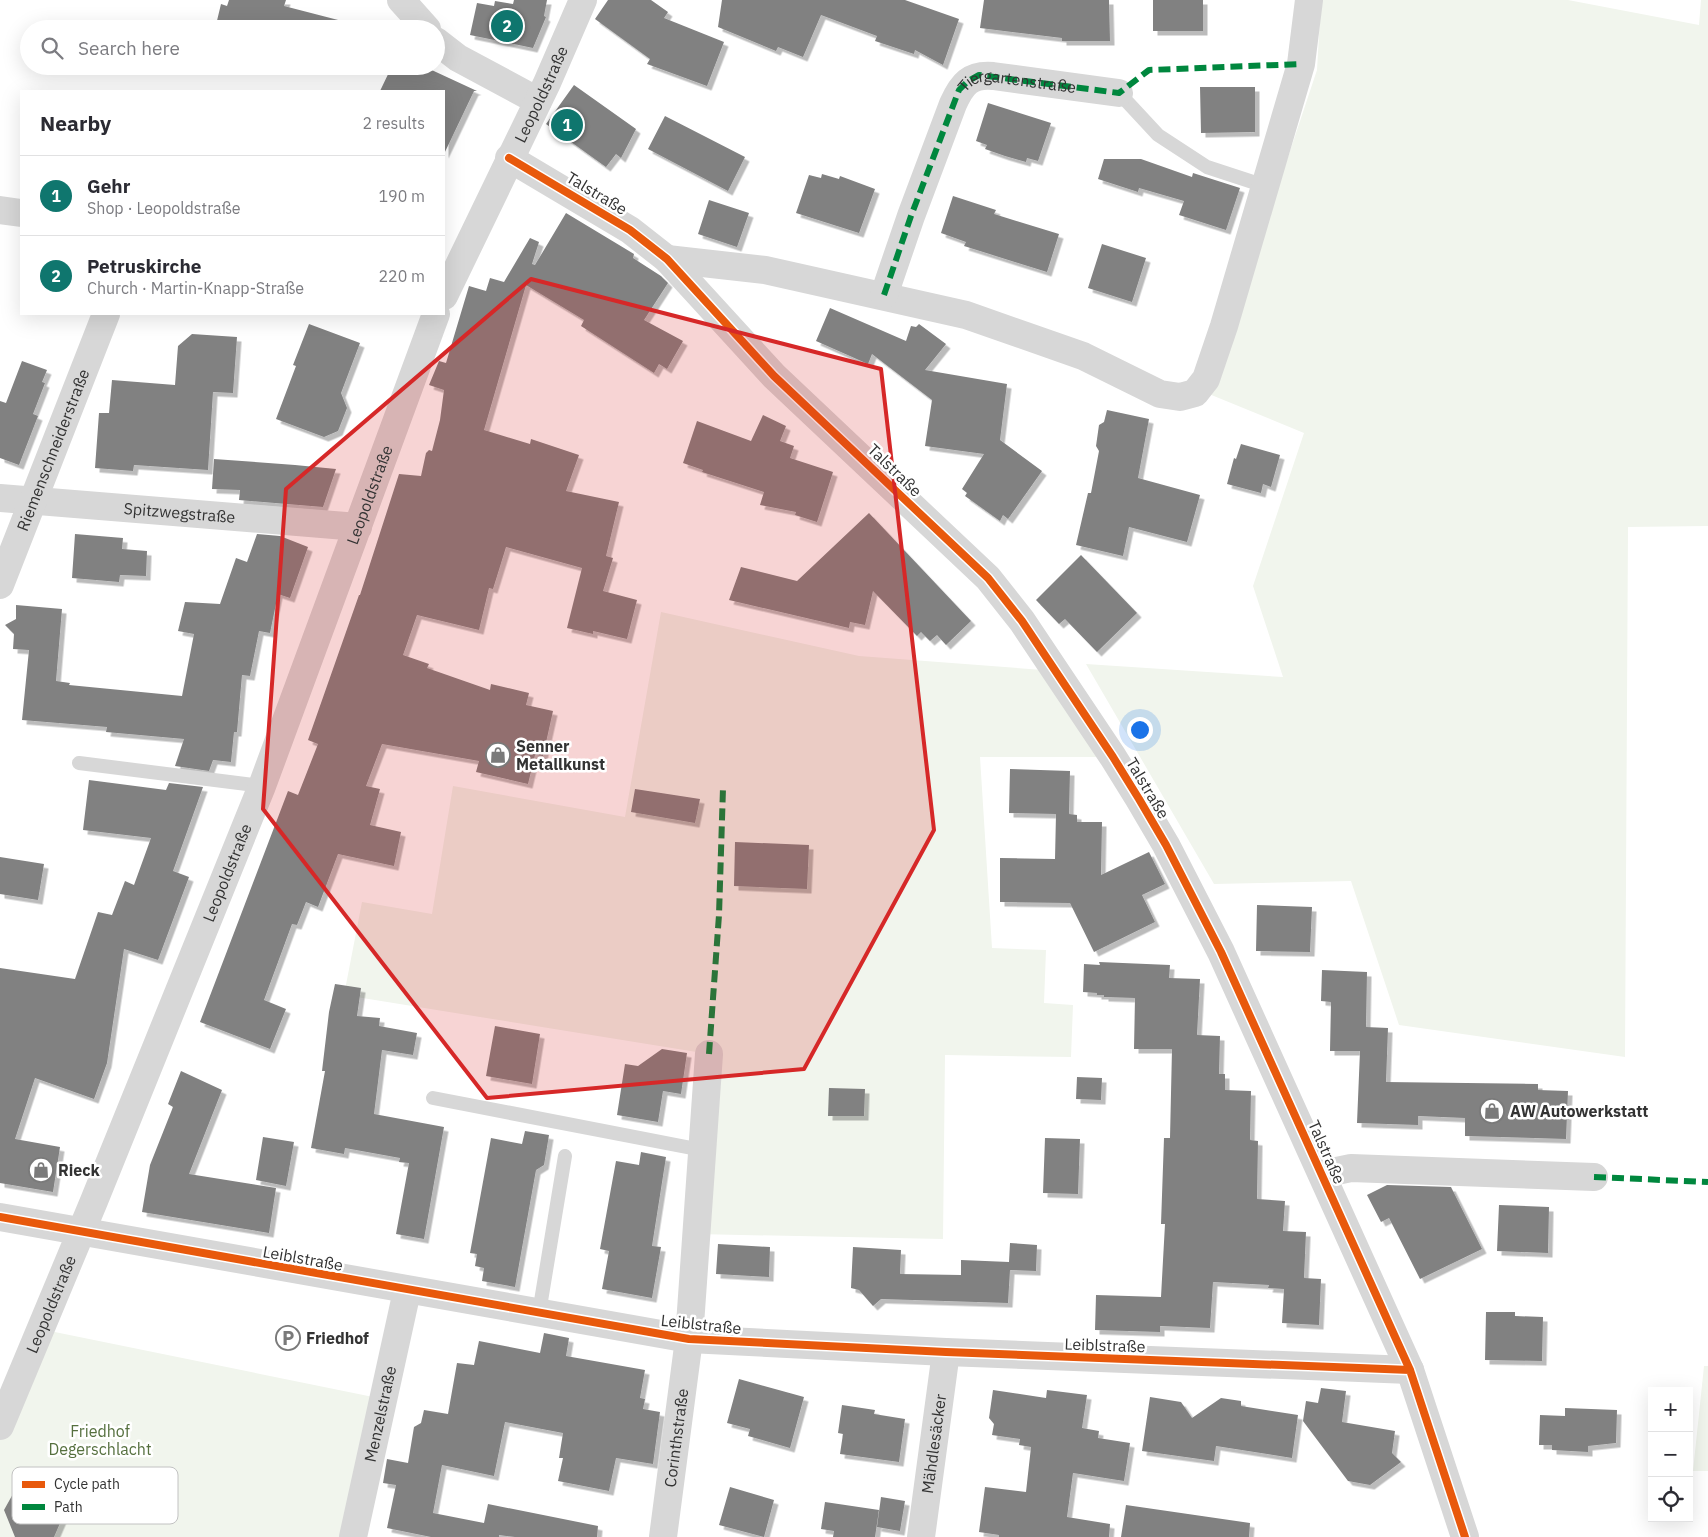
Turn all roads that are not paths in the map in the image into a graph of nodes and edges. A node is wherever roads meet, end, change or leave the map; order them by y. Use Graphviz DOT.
graph roads {
  1 [pos="401,0"];
  2 [pos="583,0"];
  3 [pos="1309,0"];
  4 [pos="419,20"];
  5 [pos="445,48"];
  6 [pos="1119,93"];
  7 [pos="538,101"];
  8 [pos="509,158"];
  9 [pos="1265,186"];
  10 [pos="0,210"];
  11 [pos="20,213"];
  12 [pos="667,259"];
  13 [pos="445,294"];
  14 [pos="884,295"];
  15 [pos="106,315"];
  16 [pos="436,315"];
  17 [pos="0,498"];
  18 [pos="33,500"];
  19 [pos="358,527"];
  20 [pos="0,585"];
  21 [pos="79,763"];
  22 [pos="262,786"];
  23 [pos="709,1054"];
  24 [pos="432,1098"];
  25 [pos="702,1150"];
  26 [pos="566,1156"];
  27 [pos="1322,1174"];
  28 [pos="1594,1177"];
  29 [pos="0,1217"];
  30 [pos="80,1231"];
  31 [pos="407,1291"];
  32 [pos="539,1313"];
  33 [pos="689,1339"];
  34 [pos="946,1352"];
  35 [pos="1410,1370"];
  36 [pos="0,1426"];
  37 [pos="352,1537"];
  38 [pos="663,1537"];
  39 [pos="921,1537"];
  40 [pos="1465,1537"];
  1 -- 4 [label="street"];
  2 -- 7 [label="street, Leopoldstraße"];
  3 -- 9 [label="street"];
  5 -- 7 [label="street"];
  6 -- 9 [label="lane, Tiergartenstraße"];
  6 -- 14 [label="street, Tiergartenstraße"];
  7 -- 8 [label="street, Leopoldstraße"];
  8 -- 12 [label="street, Talstraße"];
  8 -- 13 [label="street, Leopoldstraße"];
  9 -- 14 [label="street"];
  10 -- 11 [label="street"];
  12 -- 14 [label="street"];
  12 -- 27 [label="street, Talstraße"];
  15 -- 18 [label="street, Riemenschneiderstraße"];
  16 -- 19 [label="street, Leopoldstraße"];
  17 -- 18 [label="street, Spitzwegstraße"];
  18 -- 19 [label="street, Spitzwegstraße"];
  18 -- 20 [label="street, Riemenschneiderstraße"];
  19 -- 22 [label="street, Leopoldstraße"];
  21 -- 22 [label="lane"];
  22 -- 30 [label="street, Leopoldstraße"];
  23 -- 25 [label="street, Leiblstraße"];
  24 -- 25 [label="lane"];
  25 -- 33 [label="street, Leiblstraße"];
  26 -- 32 [label="lane"];
  27 -- 28 [label="street, Talstraße"];
  27 -- 35 [label="street, Talstraße"];
  29 -- 30 [label="street, Leiblstraße"];
  30 -- 31 [label="street, Leiblstraße"];
  30 -- 36 [label="street, Leopoldstraße"];
  31 -- 32 [label="street, Leiblstraße"];
  31 -- 37 [label="street, Menzelstraße"];
  32 -- 33 [label="street, Leiblstraße"];
  33 -- 34 [label="street, Leiblstraße"];
  33 -- 38 [label="street, Corinthstraße"];
  34 -- 35 [label="street, Leiblstraße"];
  34 -- 39 [label="street, Mähdlesäcker"];
  35 -- 40 [label="street, Talstraße"];
}
